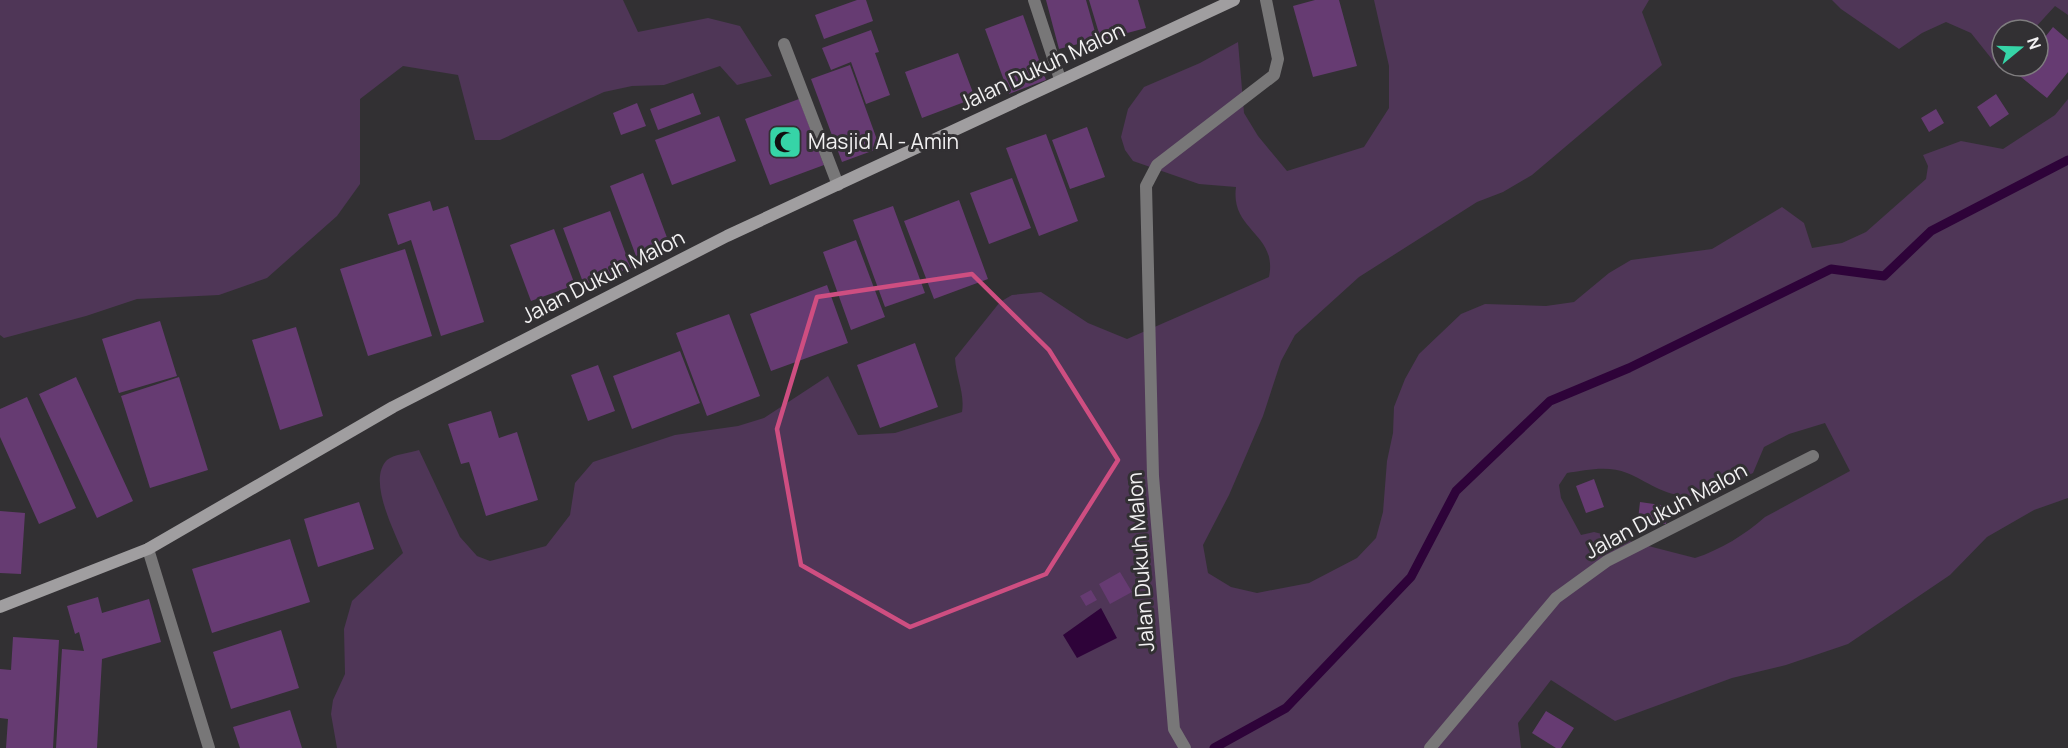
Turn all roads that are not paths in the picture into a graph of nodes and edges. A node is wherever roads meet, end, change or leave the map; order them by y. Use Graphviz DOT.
graph roads {
  1 [pos="1034,0"];
  2 [pos="1234,0"];
  3 [pos="1266,0"];
  4 [pos="784,45"];
  5 [pos="1060,79"];
  6 [pos="838,185"];
  7 [pos="1813,456"];
  8 [pos="148,549"];
  9 [pos="0,607"];
  10 [pos="1183,747"];
  11 [pos="209,748"];
  12 [pos="1430,748"];
  1 -- 5 [label="street"];
  2 -- 5 [label="street, Jalan Dukuh Malon"];
  3 -- 10 [label="street, Jalan Dukuh Malon"];
  4 -- 6 [label="street"];
  5 -- 6 [label="street, Jalan Dukuh Malon"];
  6 -- 8 [label="street, Jalan Dukuh Malon"];
  7 -- 12 [label="street, Jalan Dukuh Malon"];
  8 -- 9 [label="street, Jalan Dukuh Malon"];
  8 -- 11 [label="street"];
}
